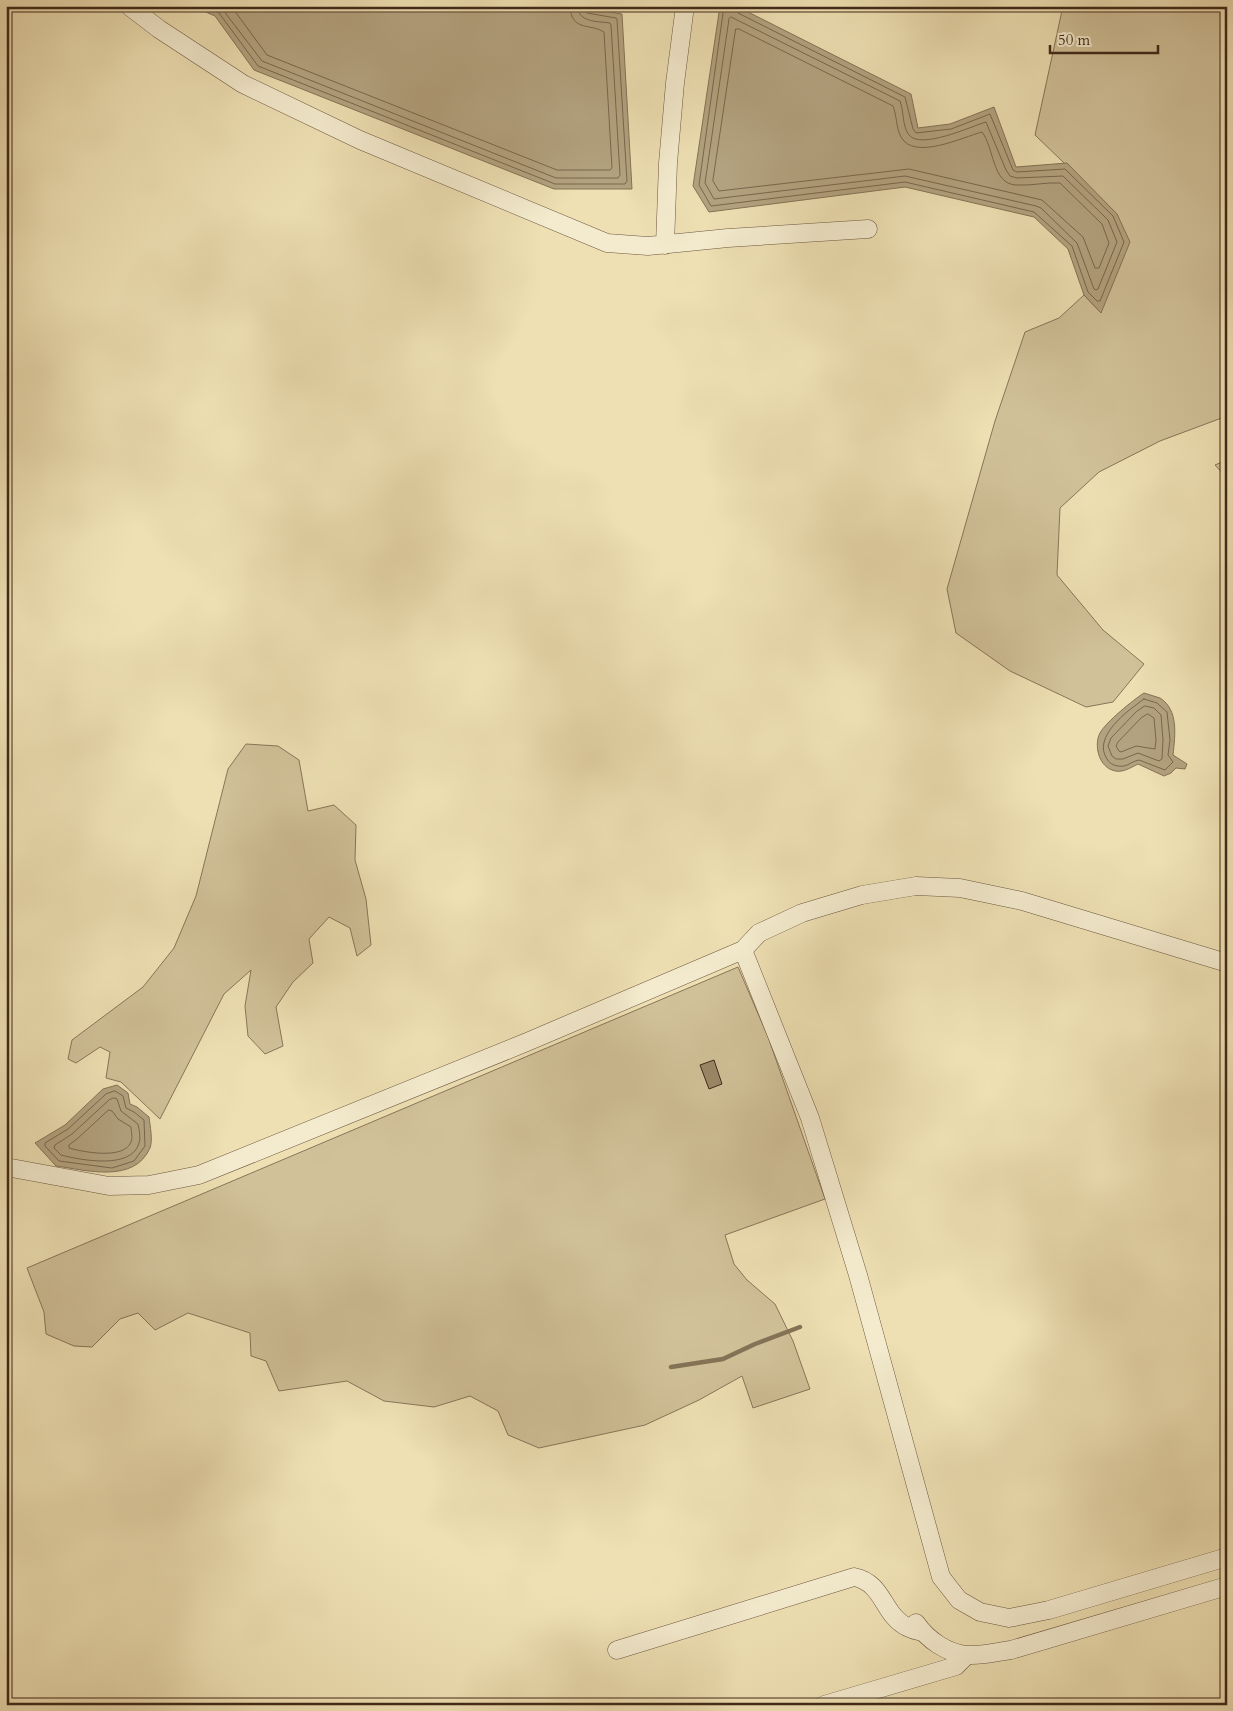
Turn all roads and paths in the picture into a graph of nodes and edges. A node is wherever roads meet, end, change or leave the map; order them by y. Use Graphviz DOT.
graph roads {
  1 [pos="129,6"];
  2 [pos="685,6"];
  3 [pos="868,229"];
  4 [pos="665,244"];
  5 [pos="743,950"];
  6 [pos="1227,963"];
  7 [pos="6,1167"];
  8 [pos="1227,1557"];
  9 [pos="1227,1586"];
  10 [pos="617,1650"];
  11 [pos="967,1655"];
  12 [pos="401,1705"];
  13 [pos="435,1705"];
  14 [pos="824,1705"];
  1 -- 4 [label="street"];
  2 -- 4 [label="street"];
  3 -- 4 [label="street"];
  5 -- 6 [label="street"];
  5 -- 7 [label="street"];
  5 -- 8 [label="street"];
  9 -- 11 [label="street"];
  10 -- 11 [label="street"];
  11 -- 14 [label="street"];
  12 -- 13 [label="path"];
}
